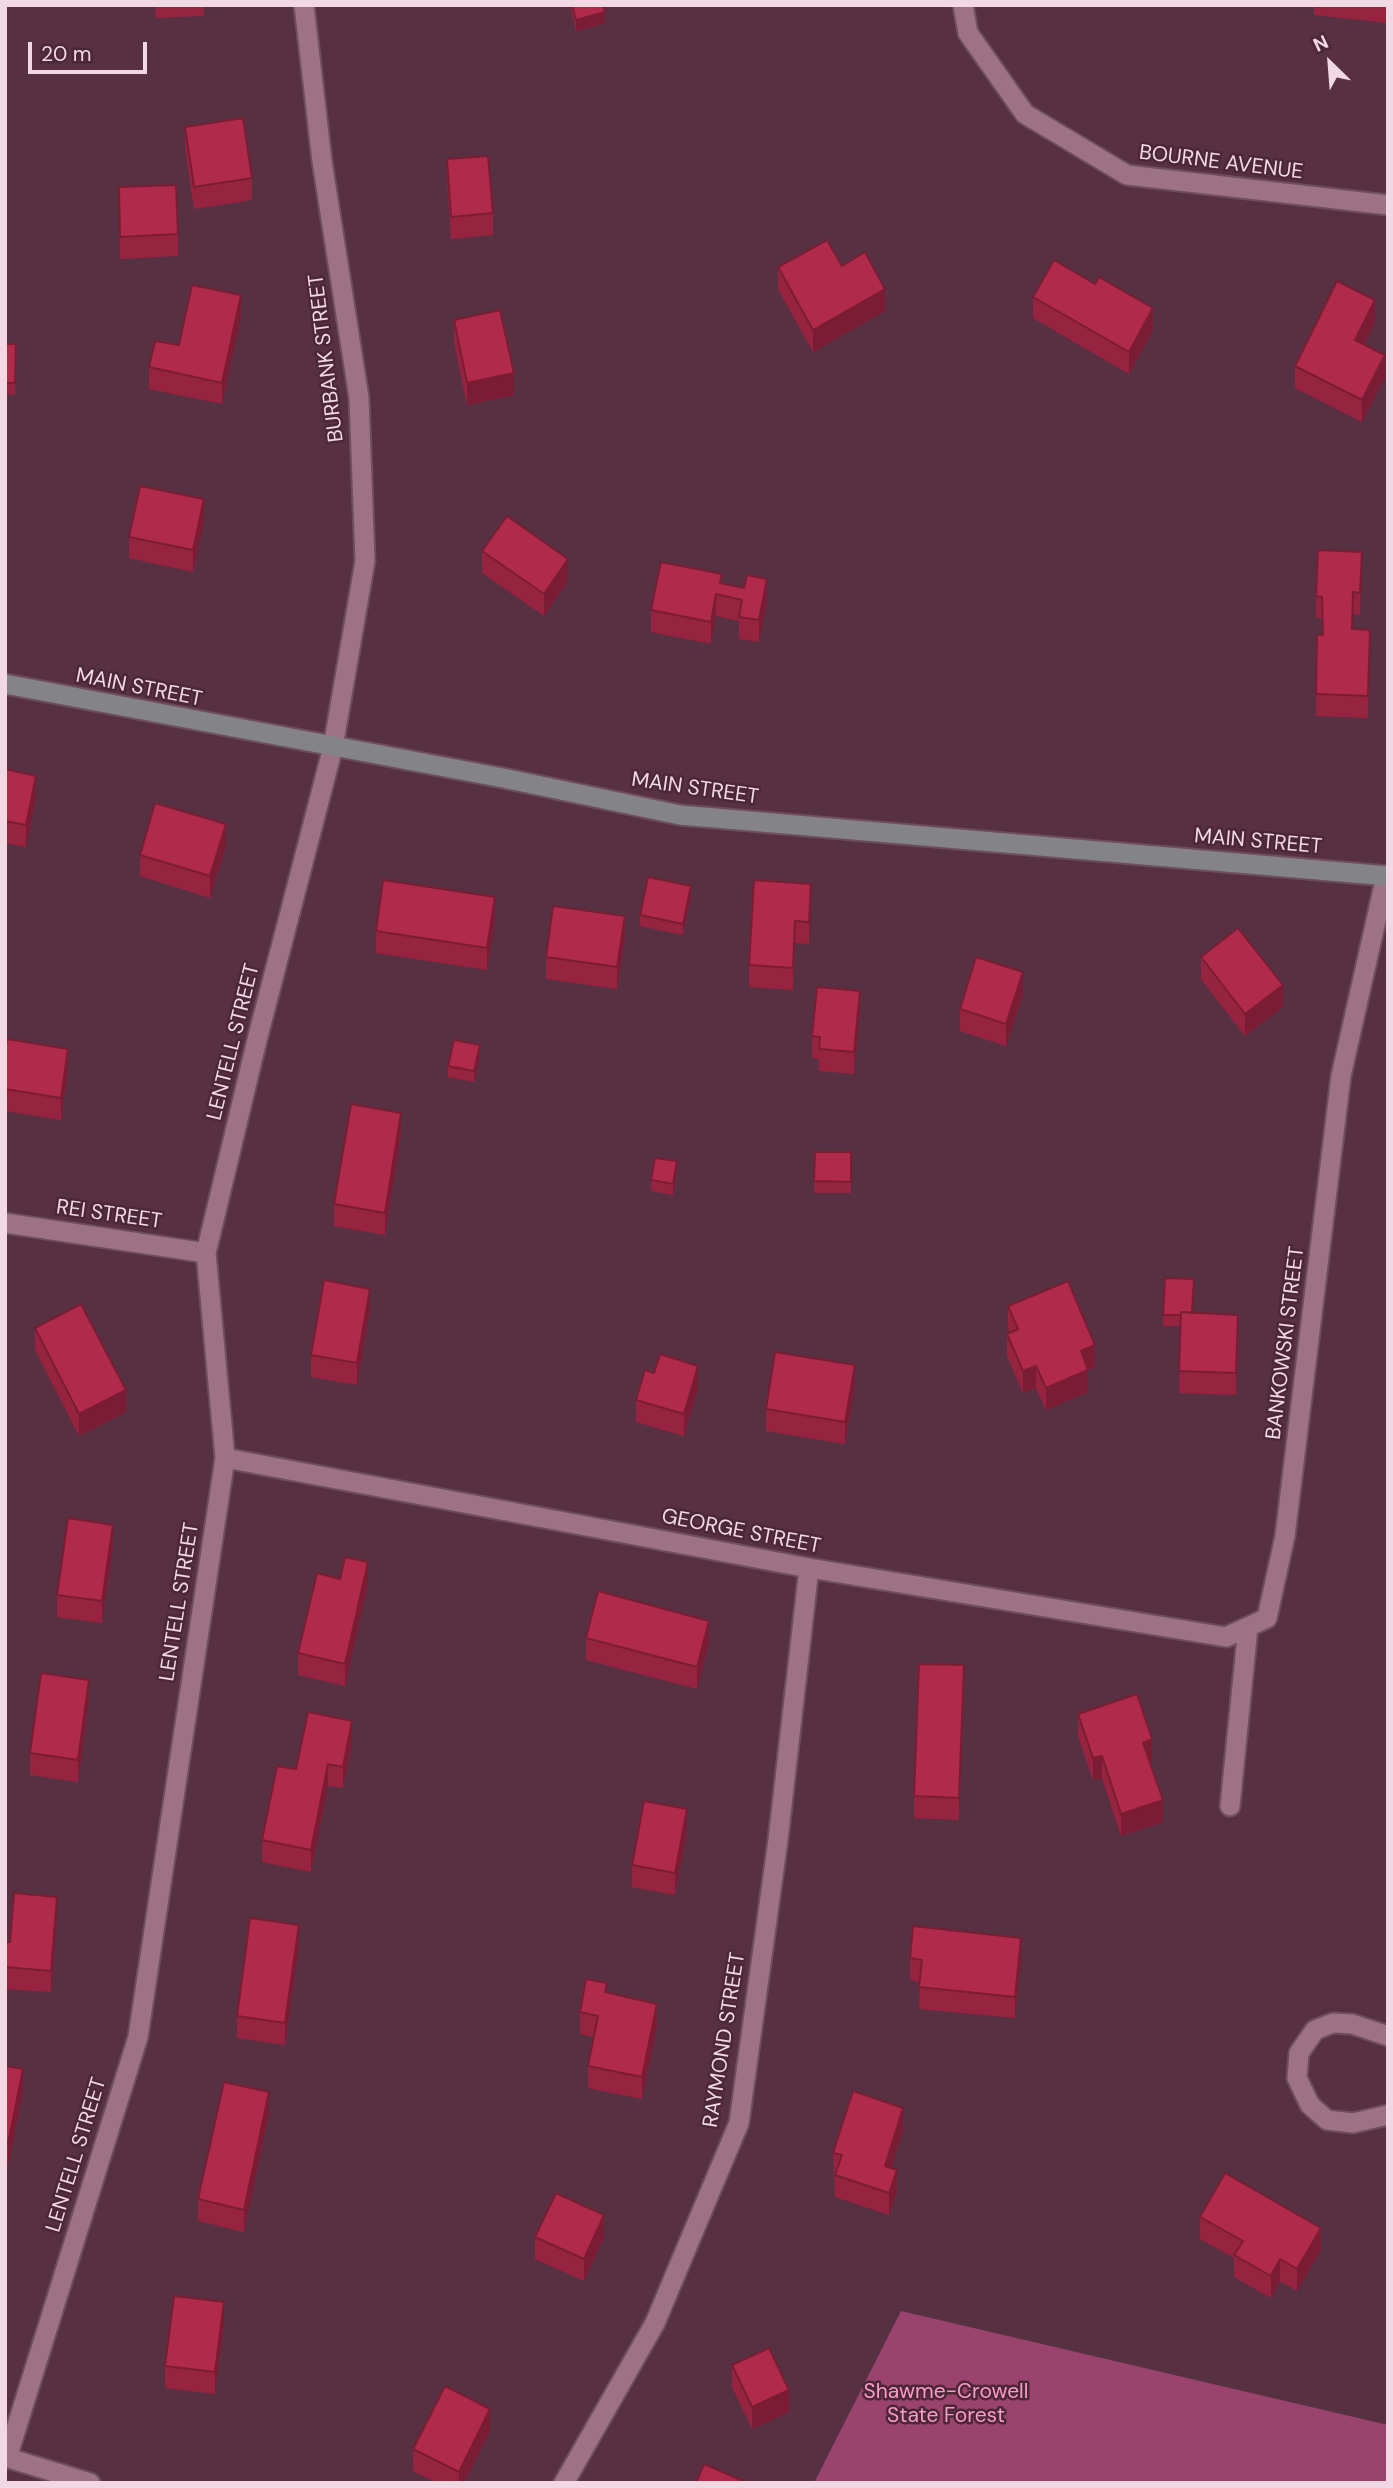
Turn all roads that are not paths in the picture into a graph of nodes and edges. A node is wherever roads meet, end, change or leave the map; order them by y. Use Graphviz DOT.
graph roads {
  1 [pos="304,5"];
  2 [pos="963,5"];
  3 [pos="1388,205"];
  4 [pos="5,684"];
  5 [pos="333,747"];
  6 [pos="1387,876"];
  7 [pos="5,1223"];
  8 [pos="206,1253"];
  9 [pos="225,1458"];
  10 [pos="809,1568"];
  11 [pos="1248,1627"];
  12 [pos="1230,1806"];
  13 [pos="1388,2036"];
  14 [pos="1388,2115"];
  15 [pos="6,2457"];
  16 [pos="90,2483"];
  17 [pos="564,2483"];
  1 -- 5 [label="street, BURBANK STREET"];
  2 -- 3 [label="street, BOURNE AVENUE"];
  4 -- 5 [label="main road, MAIN STREET"];
  5 -- 6 [label="main road, MAIN STREET"];
  5 -- 8 [label="street, LENTELL STREET"];
  6 -- 11 [label="street, BANKOWSKI STREET"];
  7 -- 8 [label="street, REI STREET"];
  8 -- 9 [label="street, LENTELL STREET"];
  9 -- 10 [label="street, GEORGE STREET"];
  9 -- 15 [label="street, LENTELL STREET"];
  10 -- 11 [label="street, GEORGE STREET"];
  10 -- 17 [label="street, RAYMOND STREET"];
  11 -- 12 [label="street"];
  13 -- 14 [label="street"];
  15 -- 16 [label="street"];
}
